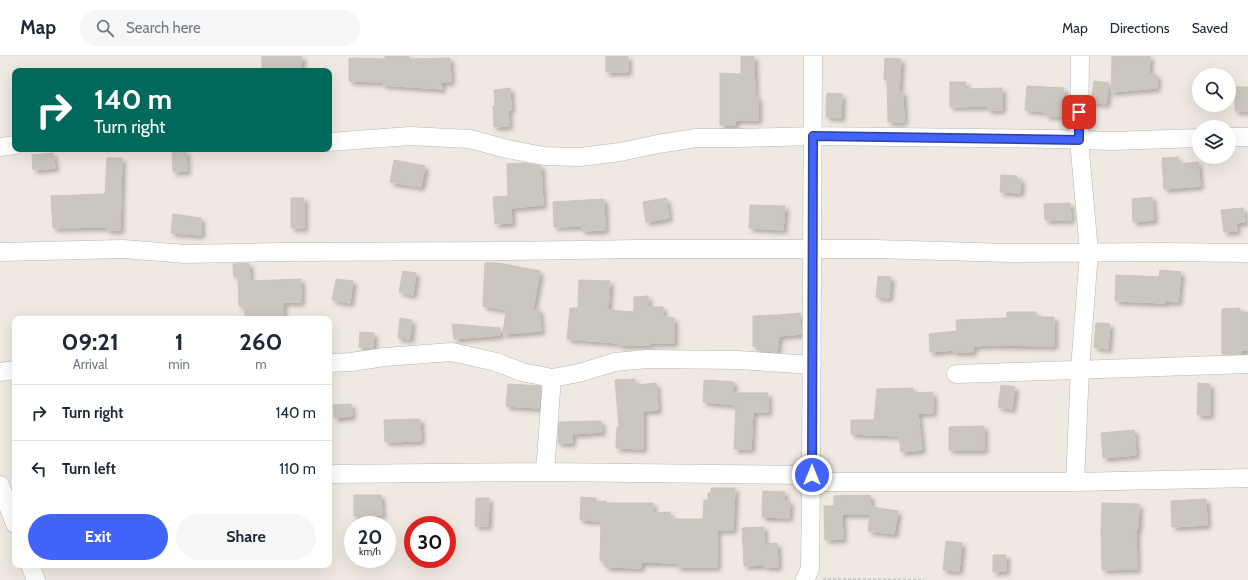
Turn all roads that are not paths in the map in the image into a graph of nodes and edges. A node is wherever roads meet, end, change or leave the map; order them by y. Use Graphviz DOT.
graph roads {
  1 [pos="813,56"];
  2 [pos="1080,56"];
  3 [pos="813,136"];
  4 [pos="1236,137"];
  5 [pos="1248,137"];
  6 [pos="1192,138"];
  7 [pos="1079,140"];
  8 [pos="332,142"];
  9 [pos="12,145"];
  10 [pos="0,147"];
  11 [pos="812,250"];
  12 [pos="0,252"];
  13 [pos="1089,252"];
  14 [pos="1248,253"];
  15 [pos="332,363"];
  16 [pos="1248,364"];
  17 [pos="812,365"];
  18 [pos="1080,369"];
  19 [pos="12,370"];
  20 [pos="0,372"];
  21 [pos="956,374"];
  22 [pos="552,378"];
  23 [pos="545,472"];
  24 [pos="332,474"];
  25 [pos="1248,478"];
  26 [pos="812,479"];
  27 [pos="1075,482"];
  28 [pos="0,485"];
  29 [pos="12,511"];
  30 [pos="31,568"];
  31 [pos="36,580"];
  32 [pos="806,580"];
  1 -- 3 [label="street"];
  2 -- 7 [label="street"];
  3 -- 7 [label="street"];
  3 -- 8 [label="street"];
  3 -- 11 [label="street"];
  4 -- 5 [label="street"];
  6 -- 7 [label="street"];
  7 -- 13 [label="street"];
  9 -- 10 [label="street"];
  11 -- 12 [label="street"];
  11 -- 13 [label="street"];
  11 -- 17 [label="street"];
  13 -- 14 [label="street"];
  13 -- 18 [label="street"];
  15 -- 22 [label="street"];
  16 -- 18 [label="street"];
  17 -- 22 [label="street"];
  17 -- 26 [label="street"];
  18 -- 21 [label="street"];
  18 -- 27 [label="street"];
  19 -- 20 [label="street"];
  22 -- 23 [label="street"];
  23 -- 24 [label="street"];
  23 -- 26 [label="street"];
  25 -- 27 [label="street"];
  26 -- 27 [label="street"];
  26 -- 32 [label="street"];
  28 -- 29 [label="street"];
  30 -- 31 [label="street"];
}
